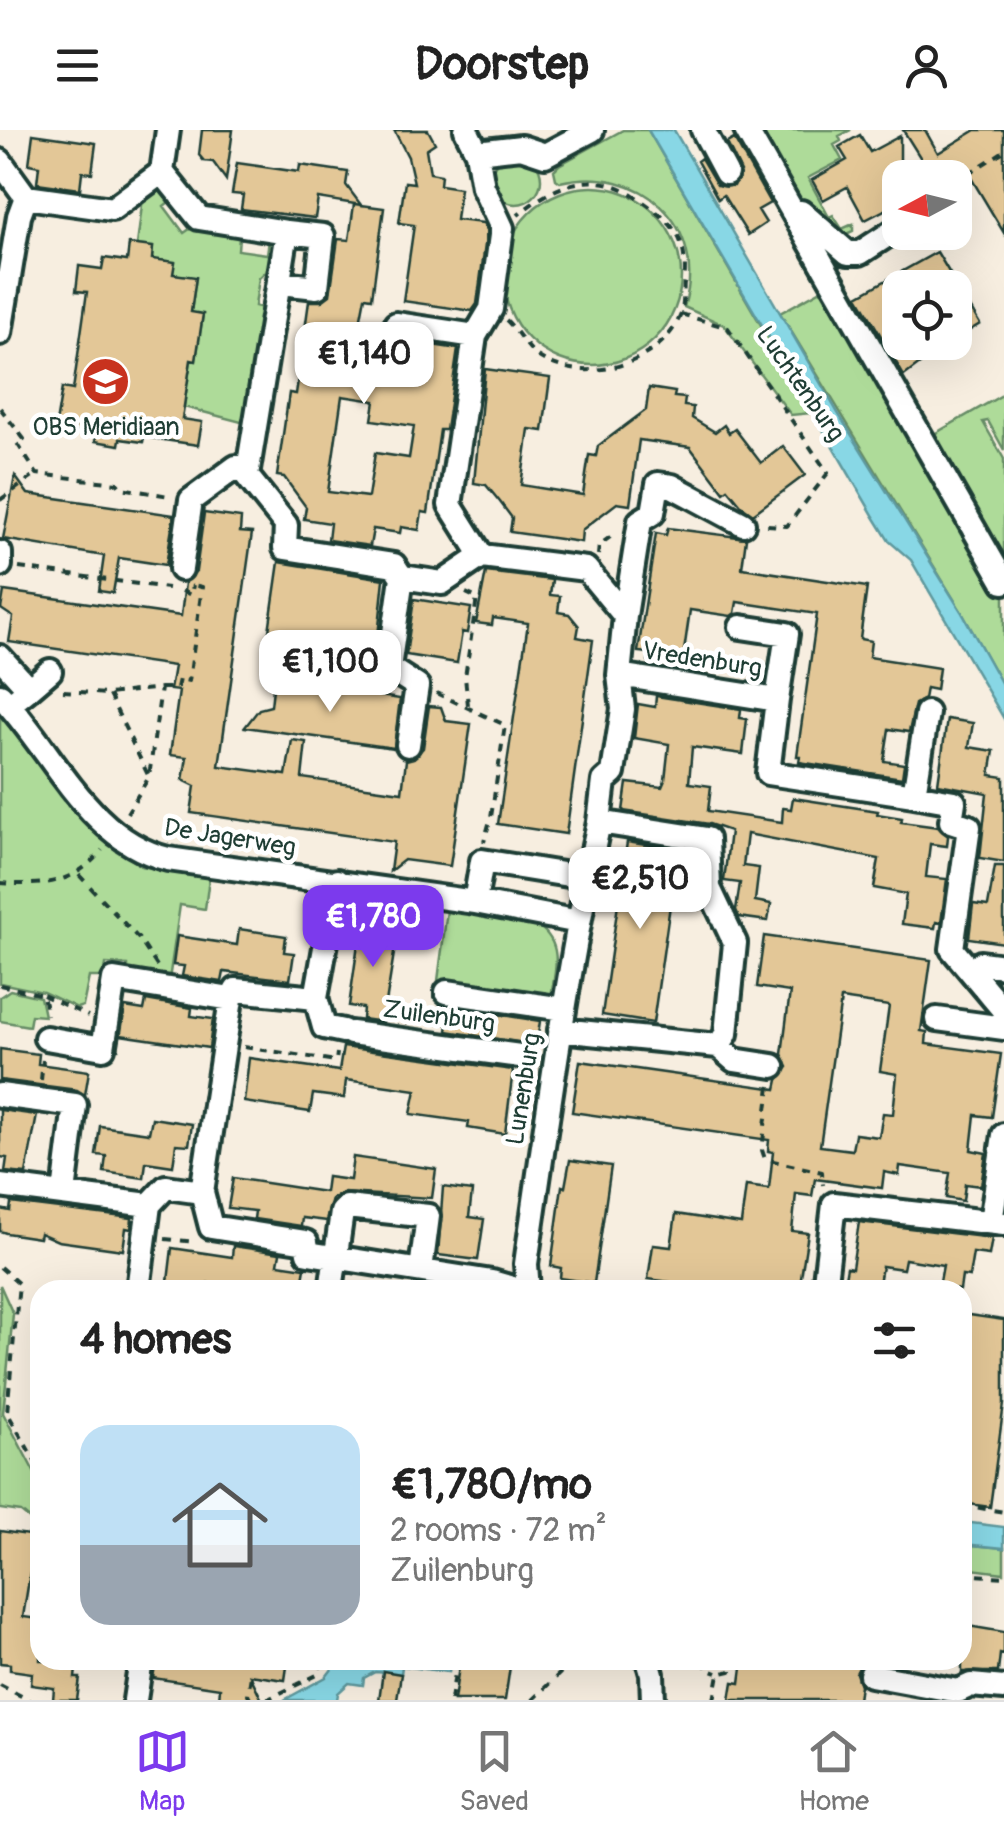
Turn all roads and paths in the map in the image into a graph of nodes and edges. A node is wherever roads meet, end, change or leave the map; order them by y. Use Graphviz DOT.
graph roads {
  1 [pos="168,130"];
  2 [pos="466,130"];
  3 [pos="592,130"];
  4 [pos="703,130"];
  5 [pos="746,130"];
  6 [pos="1004,151"];
  7 [pos="477,152"];
  8 [pos="0,160"];
  9 [pos="972,171"];
  10 [pos="162,172"];
  11 [pos="726,173"];
  12 [pos="26,197"];
  13 [pos="786,200"];
  14 [pos="502,228"];
  15 [pos="287,232"];
  16 [pos="882,239"];
  17 [pos="281,283"];
  18 [pos="491,308"];
  19 [pos="680,314"];
  20 [pos="396,324"];
  21 [pos="0,334"];
  22 [pos="475,336"];
  23 [pos="0,408"];
  24 [pos="248,467"];
  25 [pos="36,474"];
  26 [pos="0,500"];
  27 [pos="191,500"];
  28 [pos="640,522"];
  29 [pos="742,524"];
  30 [pos="0,552"];
  31 [pos="482,556"];
  32 [pos="10,566"];
  33 [pos="402,578"];
  34 [pos="179,579"];
  35 [pos="595,579"];
  36 [pos="1004,582"];
  37 [pos="442,583"];
  38 [pos="624,616"];
  39 [pos="741,627"];
  40 [pos="0,657"];
  41 [pos="620,675"];
  42 [pos="40,680"];
  43 [pos="417,686"];
  44 [pos="161,688"];
  45 [pos="108,694"];
  46 [pos="5,700"];
  47 [pos="777,700"];
  48 [pos="468,705"];
  49 [pos="927,712"];
  50 [pos="408,745"];
  51 [pos="148,776"];
  52 [pos="914,795"];
  53 [pos="599,822"];
  54 [pos="114,834"];
  55 [pos="482,862"];
  56 [pos="78,874"];
  57 [pos="587,878"];
  58 [pos="337,881"];
  59 [pos="0,884"];
  60 [pos="476,902"];
  61 [pos="579,922"];
  62 [pos="1004,966"];
  63 [pos="970,970"];
  64 [pos="168,989"];
  65 [pos="446,992"];
  66 [pos="43,994"];
  67 [pos="316,998"];
  68 [pos="231,999"];
  69 [pos="1004,1010"];
  70 [pos="937,1019"];
  71 [pos="562,1020"];
  72 [pos="107,1024"];
  73 [pos="1004,1028"];
  74 [pos="345,1032"];
  75 [pos="46,1038"];
  76 [pos="224,1044"];
  77 [pos="718,1046"];
  78 [pos="520,1056"];
  79 [pos="773,1066"];
  80 [pos="0,1095"];
  81 [pos="1004,1135"];
  82 [pos="0,1186"];
  83 [pos="202,1192"];
  84 [pos="64,1193"];
  85 [pos="834,1204"];
  86 [pos="149,1205"];
  87 [pos="997,1223"];
  88 [pos="211,1227"];
  89 [pos="146,1238"];
  90 [pos="335,1258"];
  91 [pos="526,1264"];
  92 [pos="0,1267"];
  93 [pos="421,1270"];
  94 [pos="140,1280"];
  95 [pos="332,1280"];
  96 [pos="480,1280"];
  97 [pos="520,1280"];
  98 [pos="527,1280"];
  99 [pos="825,1280"];
  100 [pos="30,1445"];
  101 [pos="972,1507"];
  102 [pos="1004,1512"];
  103 [pos="972,1574"];
  104 [pos="1004,1576"];
  105 [pos="139,1670"];
  106 [pos="319,1670"];
  107 [pos="455,1670"];
  108 [pos="564,1670"];
  109 [pos="651,1670"];
  110 [pos="709,1670"];
  111 [pos="731,1670"];
  112 [pos="718,1674"];
  113 [pos="871,1675"];
  114 [pos="252,1676"];
  115 [pos="0,1685"];
  116 [pos="1004,1688"];
  117 [pos="956,1696"];
  118 [pos="29,1700"];
  119 [pos="135,1700"];
  120 [pos="251,1700"];
  121 [pos="266,1700"];
  122 [pos="451,1700"];
  123 [pos="532,1700"];
  124 [pos="652,1700"];
  125 [pos="714,1700"];
  1 -- 10 [label="street"];
  2 -- 7 [label="street"];
  3 -- 7 [label="street"];
  4 -- 11 [label="street"];
  5 -- 13 [label="street"];
  6 -- 9 [label="path"];
  7 -- 14 [label="street"];
  8 -- 12 [label="street"];
  10 -- 12 [label="street"];
  10 -- 15 [label="street"];
  12 -- 21 [label="street"];
  13 -- 16 [label="street"];
  13 -- 36 [label="street"];
  14 -- 18 [label="street"];
  14 -- 19 [label="path"];
  15 -- 17 [label="street"];
  15 -- 17 [label="street"];
  17 -- 24 [label="street"];
  18 -- 19 [label="path"];
  18 -- 22 [label="street"];
  19 -- 29 [label="path, Luchtenburg"];
  20 -- 22 [label="street"];
  22 -- 31 [label="street"];
  23 -- 25 [label="path"];
  24 -- 27 [label="street"];
  24 -- 33 [label="street"];
  25 -- 26 [label="path"];
  25 -- 27 [label="path"];
  27 -- 34 [label="street"];
  28 -- 29 [label="street"];
  28 -- 35 [label="path"];
  28 -- 38 [label="street"];
  30 -- 32 [label="street"];
  31 -- 35 [label="street"];
  31 -- 37 [label="street"];
  32 -- 34 [label="path"];
  33 -- 37 [label="street"];
  33 -- 43 [label="street"];
  34 -- 44 [label="path"];
  35 -- 38 [label="street"];
  37 -- 48 [label="path"];
  38 -- 41 [label="street"];
  39 -- 47 [label="street, Vredenburg"];
  40 -- 42 [label="street"];
  41 -- 47 [label="street, Vredenburg"];
  41 -- 53 [label="street"];
  42 -- 45 [label="path"];
  42 -- 46 [label="street"];
  43 -- 48 [label="path"];
  43 -- 50 [label="street"];
  44 -- 45 [label="path"];
  44 -- 51 [label="path"];
  45 -- 51 [label="path"];
  46 -- 54 [label="street, De Jagerweg"];
  47 -- 52 [label="street, Vredenburg"];
  48 -- 55 [label="path"];
  49 -- 52 [label="street"];
  51 -- 54 [label="path"];
  52 -- 63 [label="street, Vredenburg"];
  53 -- 57 [label="street"];
  53 -- 77 [label="street"];
  54 -- 56 [label="path"];
  54 -- 58 [label="street, De Jagerweg"];
  55 -- 57 [label="street"];
  55 -- 60 [label="street"];
  56 -- 59 [label="path"];
  56 -- 64 [label="path"];
  57 -- 61 [label="street"];
  58 -- 60 [label="street, De Jagerweg"];
  58 -- 67 [label="street"];
  60 -- 61 [label="street, De Jagerweg"];
  61 -- 71 [label="street, Lunenburg"];
  62 -- 63 [label="street"];
  63 -- 69 [label="street, Vredenburg"];
  64 -- 68 [label="street"];
  64 -- 72 [label="street"];
  65 -- 71 [label="street"];
  66 -- 72 [label="path"];
  67 -- 68 [label="street"];
  67 -- 74 [label="street"];
  68 -- 76 [label="street"];
  70 -- 73 [label="street"];
  71 -- 77 [label="street"];
  71 -- 91 [label="street, Lunenburg"];
  72 -- 75 [label="street"];
  74 -- 76 [label="path"];
  74 -- 78 [label="street, Zuilenburg"];
  76 -- 83 [label="street"];
  77 -- 79 [label="street"];
  79 -- 85 [label="path"];
  80 -- 84 [label="street"];
  81 -- 87 [label="street"];
  82 -- 84 [label="street"];
  83 -- 86 [label="street"];
  83 -- 88 [label="street"];
  84 -- 86 [label="street"];
  85 -- 87 [label="street"];
  85 -- 99 [label="street"];
  86 -- 89 [label="street"];
  88 -- 89 [label="path"];
  88 -- 90 [label="street"];
  89 -- 94 [label="street"];
  90 -- 93 [label="street"];
  90 -- 93 [label="street"];
  90 -- 95 [label="street"];
  91 -- 97 [label="street, Lunenburg"];
  91 -- 98 [label="street, Lunenburg"];
  92 -- 100 [label="path"];
  93 -- 96 [label="street"];
  101 -- 102 [label="path"];
  103 -- 104 [label="path"];
  105 -- 119 [label="street"];
  106 -- 121 [label="path"];
  107 -- 122 [label="path"];
  108 -- 123 [label="path"];
  109 -- 124 [label="street"];
  110 -- 112 [label="path"];
  111 -- 112 [label="path"];
  112 -- 125 [label="path"];
  113 -- 117 [label="street"];
  114 -- 120 [label="path"];
  115 -- 118 [label="path"];
  116 -- 117 [label="street"];
}
